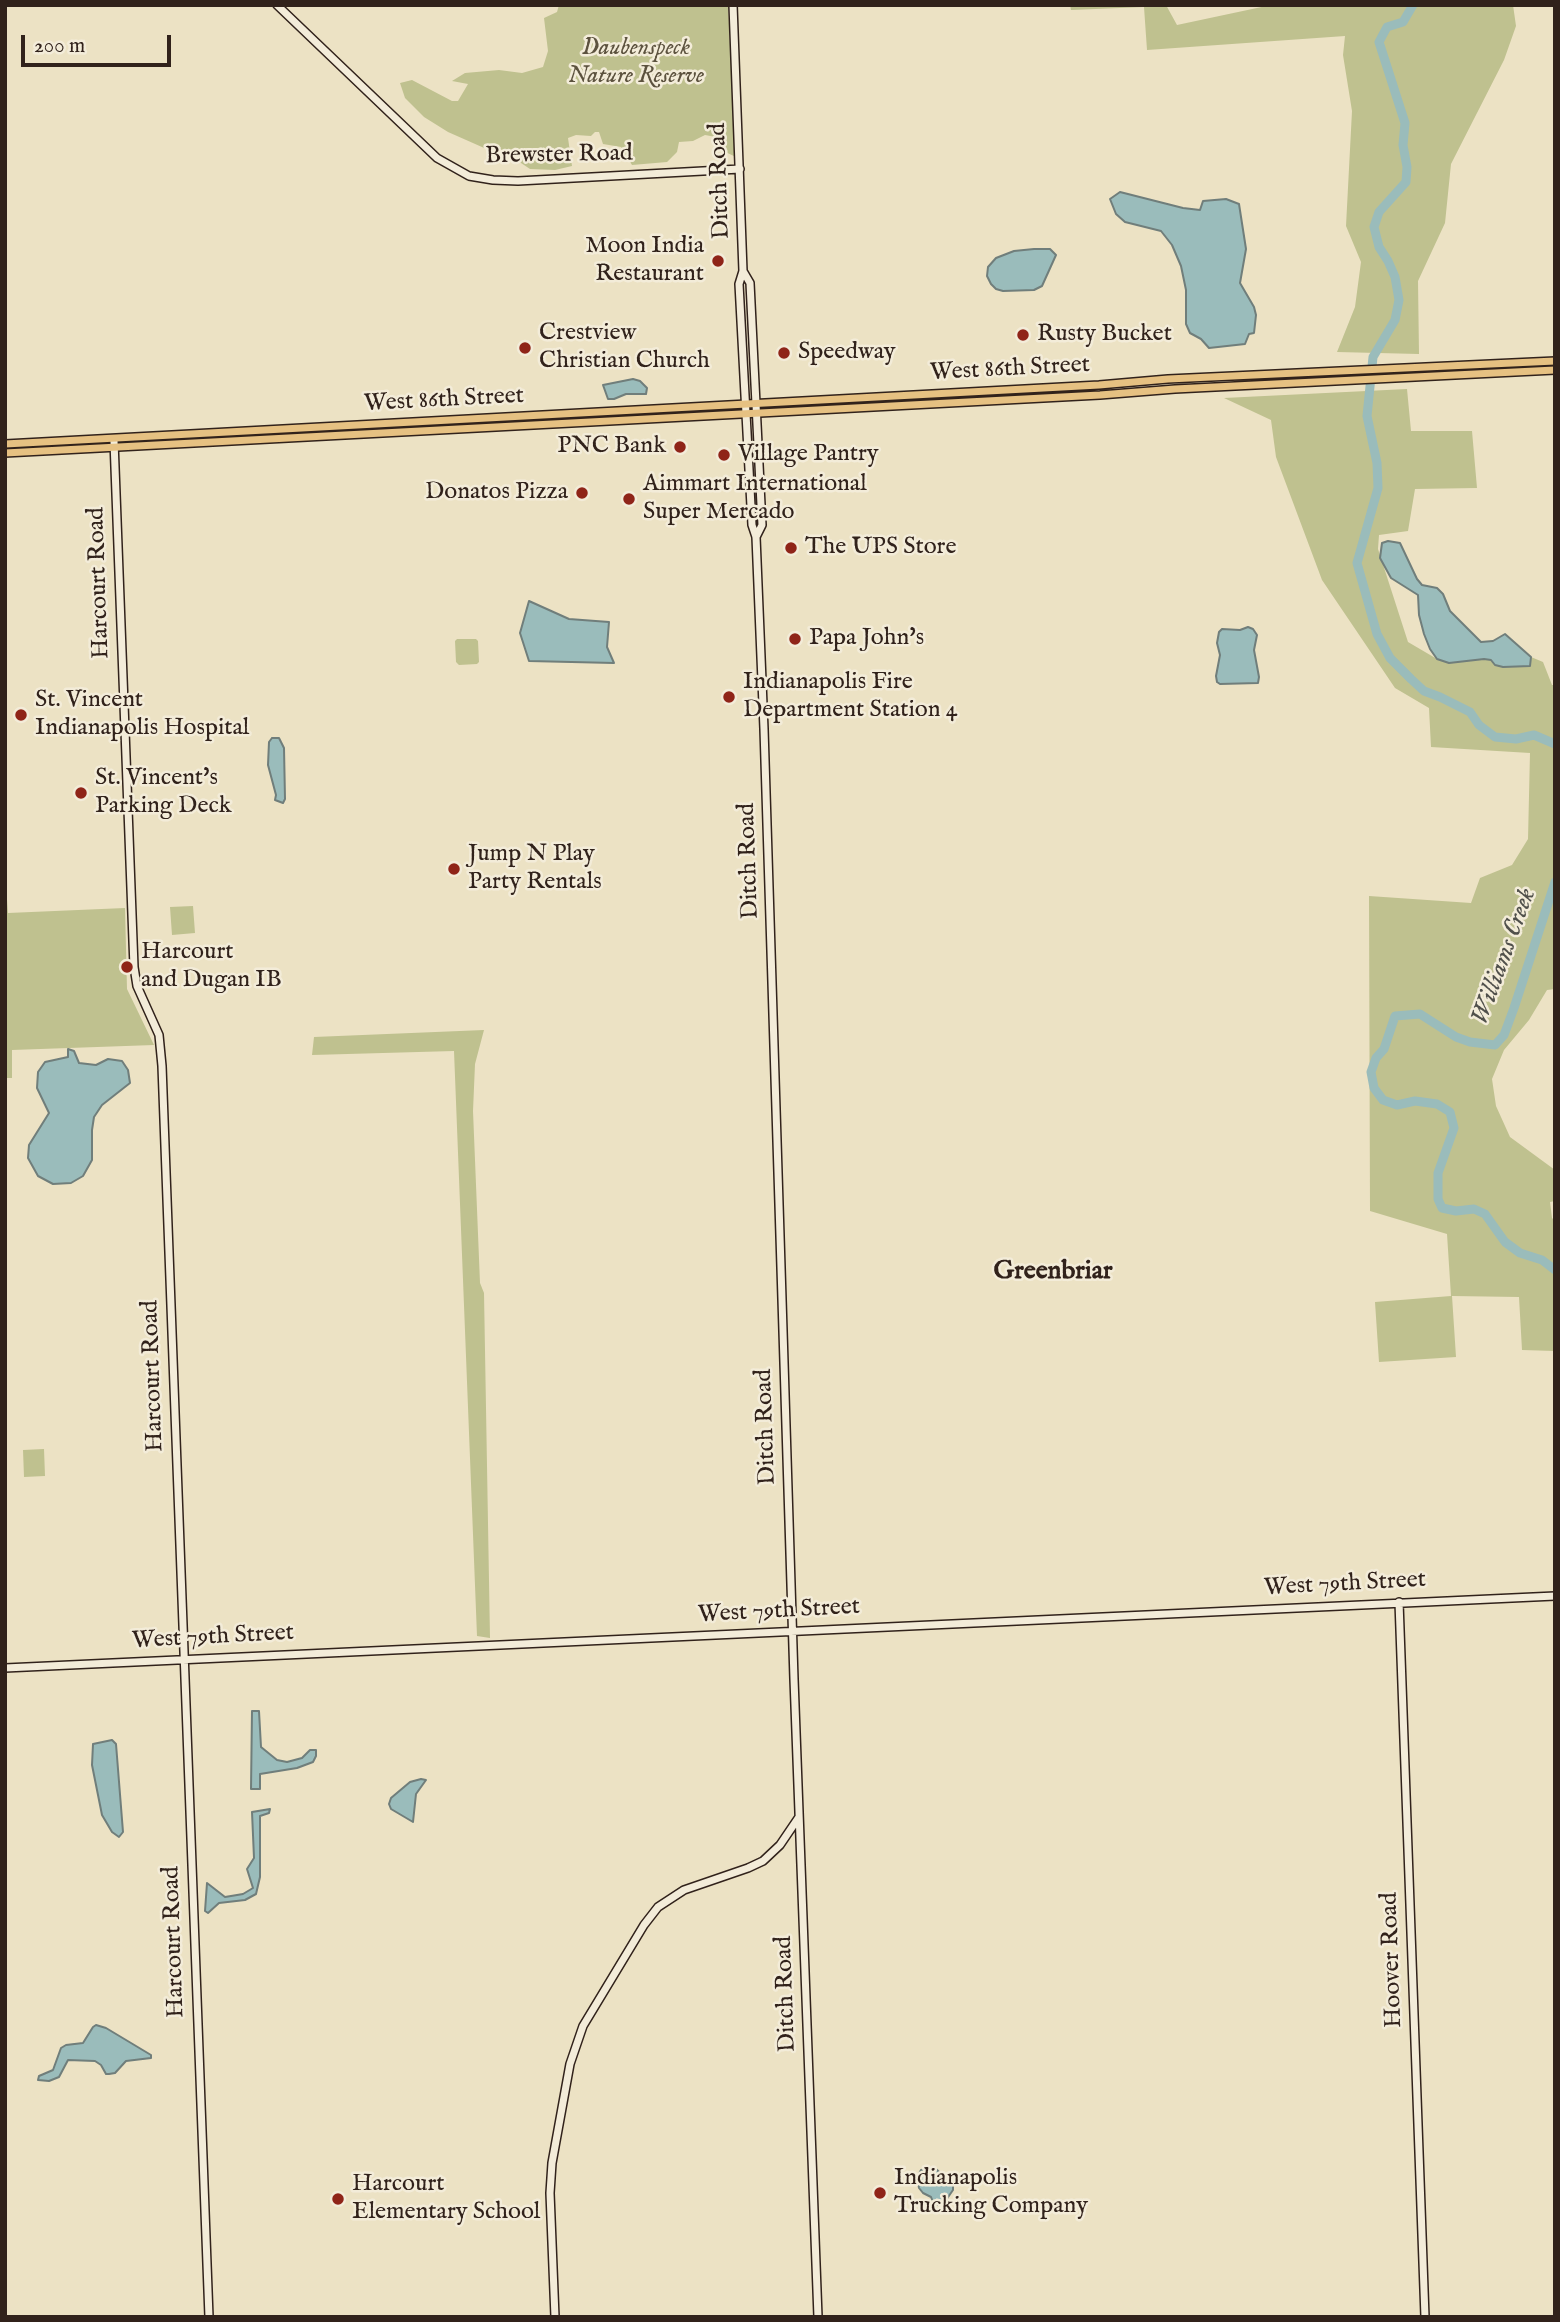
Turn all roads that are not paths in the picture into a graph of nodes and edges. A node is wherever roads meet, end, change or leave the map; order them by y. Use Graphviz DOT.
graph roads {
  1 [pos="277,5"];
  2 [pos="733,5"];
  3 [pos="740,169"];
  4 [pos="743,271"];
  5 [pos="1555,361"];
  6 [pos="1555,370"];
  7 [pos="745,404"];
  8 [pos="756,404"];
  9 [pos="746,413"];
  10 [pos="757,413"];
  11 [pos="114,438"];
  12 [pos="5,444"];
  13 [pos="114,448"];
  14 [pos="5,453"];
  15 [pos="756,537"];
  16 [pos="1555,1596"];
  17 [pos="1398,1602"];
  18 [pos="793,1630"];
  19 [pos="184,1659"];
  20 [pos="5,1668"];
  21 [pos="799,1817"];
  22 [pos="209,2317"];
  23 [pos="555,2317"];
  24 [pos="818,2317"];
  25 [pos="1425,2317"];
  1 -- 3 [label="main road, Brewster Road"];
  2 -- 3 [label="main road, Ditch Road"];
  3 -- 4 [label="main road, Ditch Road"];
  4 -- 7 [label="main road, Ditch Road"];
  4 -- 8 [label="main road, Ditch Road"];
  5 -- 8 [label="main road, West 86th Street"];
  6 -- 10 [label="main road, West 86th Street"];
  7 -- 8 [label="main road, West 86th Street"];
  7 -- 9 [label="main road, Ditch Road"];
  7 -- 11 [label="main road, West 86th Street"];
  8 -- 10 [label="main road, Ditch Road"];
  9 -- 10 [label="main road, West 86th Street"];
  9 -- 13 [label="main road, West 86th Street"];
  9 -- 15 [label="main road, Ditch Road"];
  10 -- 15 [label="main road, Ditch Road"];
  11 -- 12 [label="main road, West 86th Street"];
  11 -- 13 [label="main road, Harcourt Road"];
  13 -- 14 [label="main road, West 86th Street"];
  13 -- 19 [label="main road, Harcourt Road"];
  15 -- 18 [label="main road, Ditch Road"];
  16 -- 17 [label="main road, West 79th Street"];
  17 -- 18 [label="main road, West 79th Street"];
  17 -- 25 [label="main road, Hoover Road"];
  18 -- 19 [label="main road, West 79th Street"];
  18 -- 21 [label="main road, Ditch Road"];
  19 -- 20 [label="main road, West 79th Street"];
  19 -- 22 [label="main road, Harcourt Road"];
  21 -- 23 [label="main road"];
  21 -- 24 [label="main road, Ditch Road"];
}
